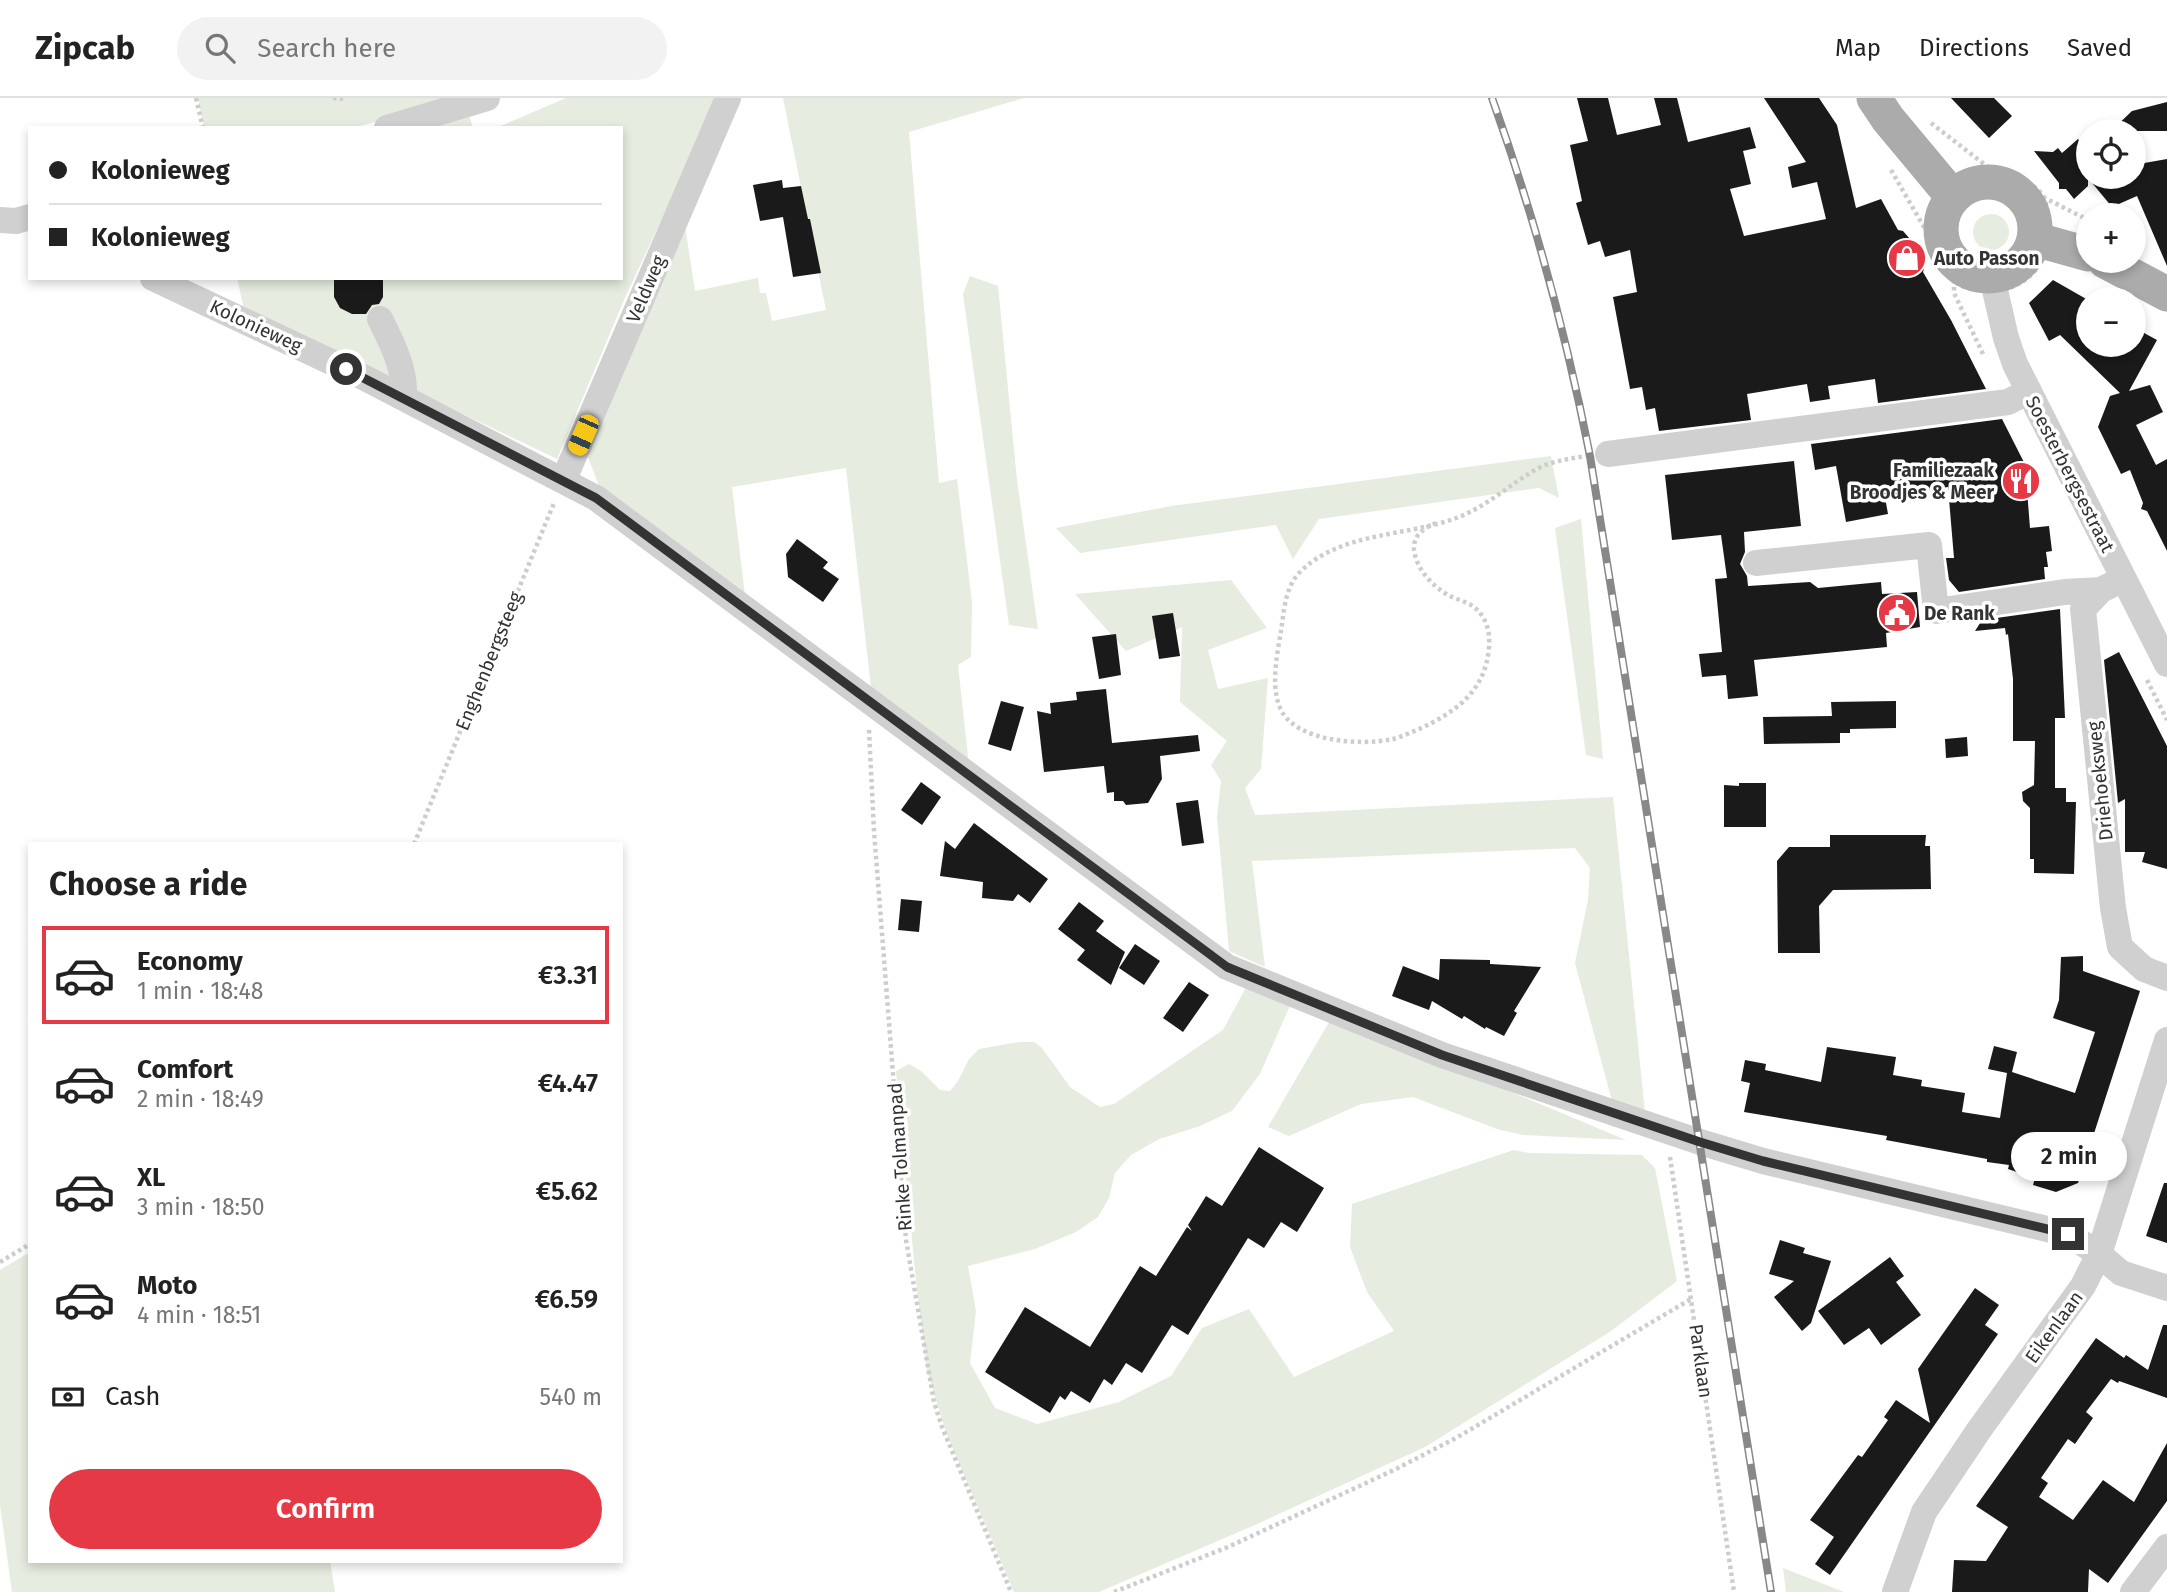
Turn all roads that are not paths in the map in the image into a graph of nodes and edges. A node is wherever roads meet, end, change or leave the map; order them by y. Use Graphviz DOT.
graph roads {
  1 [pos="487,98"];
  2 [pos="727,98"];
  3 [pos="1874,98"];
  4 [pos="394,126"];
  5 [pos="1950,194"];
  6 [pos="2041,242"];
  7 [pos="2076,251"];
  8 [pos="2128,273"];
  9 [pos="157,280"];
  10 [pos="1993,284"];
  11 [pos="2167,294"];
  12 [pos="380,319"];
  13 [pos="2029,391"];
  14 [pos="404,398"];
  15 [pos="1608,454"];
  16 [pos="564,480"];
  17 [pos="1756,563"];
  18 [pos="2112,584"];
  19 [pos="2167,664"];
  20 [pos="2167,978"];
  21 [pos="2167,1040"];
  22 [pos="2099,1254"];
  23 [pos="2167,1288"];
  24 [pos="2167,1546"];
  25 [pos="1895,1592"];
  26 [pos="2133,1592"];
  1 -- 4 [label="street"];
  2 -- 16 [label="street, Veldweg"];
  3 -- 5 [label="main road"];
  5 -- 6 [label="main road"];
  5 -- 10 [label="main road"];
  6 -- 7 [label="main road"];
  6 -- 10 [label="main road"];
  8 -- 11 [label="main road"];
  9 -- 14 [label="street, Kolonieweg"];
  10 -- 13 [label="street, Soesterbergsestraat"];
  12 -- 14 [label="street"];
  13 -- 15 [label="street"];
  13 -- 18 [label="street, Soesterbergsestraat"];
  14 -- 16 [label="street, Kolonieweg"];
  16 -- 22 [label="street, Kolonieweg"];
  17 -- 18 [label="street"];
  18 -- 19 [label="street, Soesterbergsestraat"];
  18 -- 20 [label="street, Driehoeksweg"];
  21 -- 22 [label="street, Eikenlaan"];
  22 -- 23 [label="street, Kolonieweg"];
  22 -- 25 [label="street, Eikenlaan"];
  24 -- 26 [label="street"];
}
